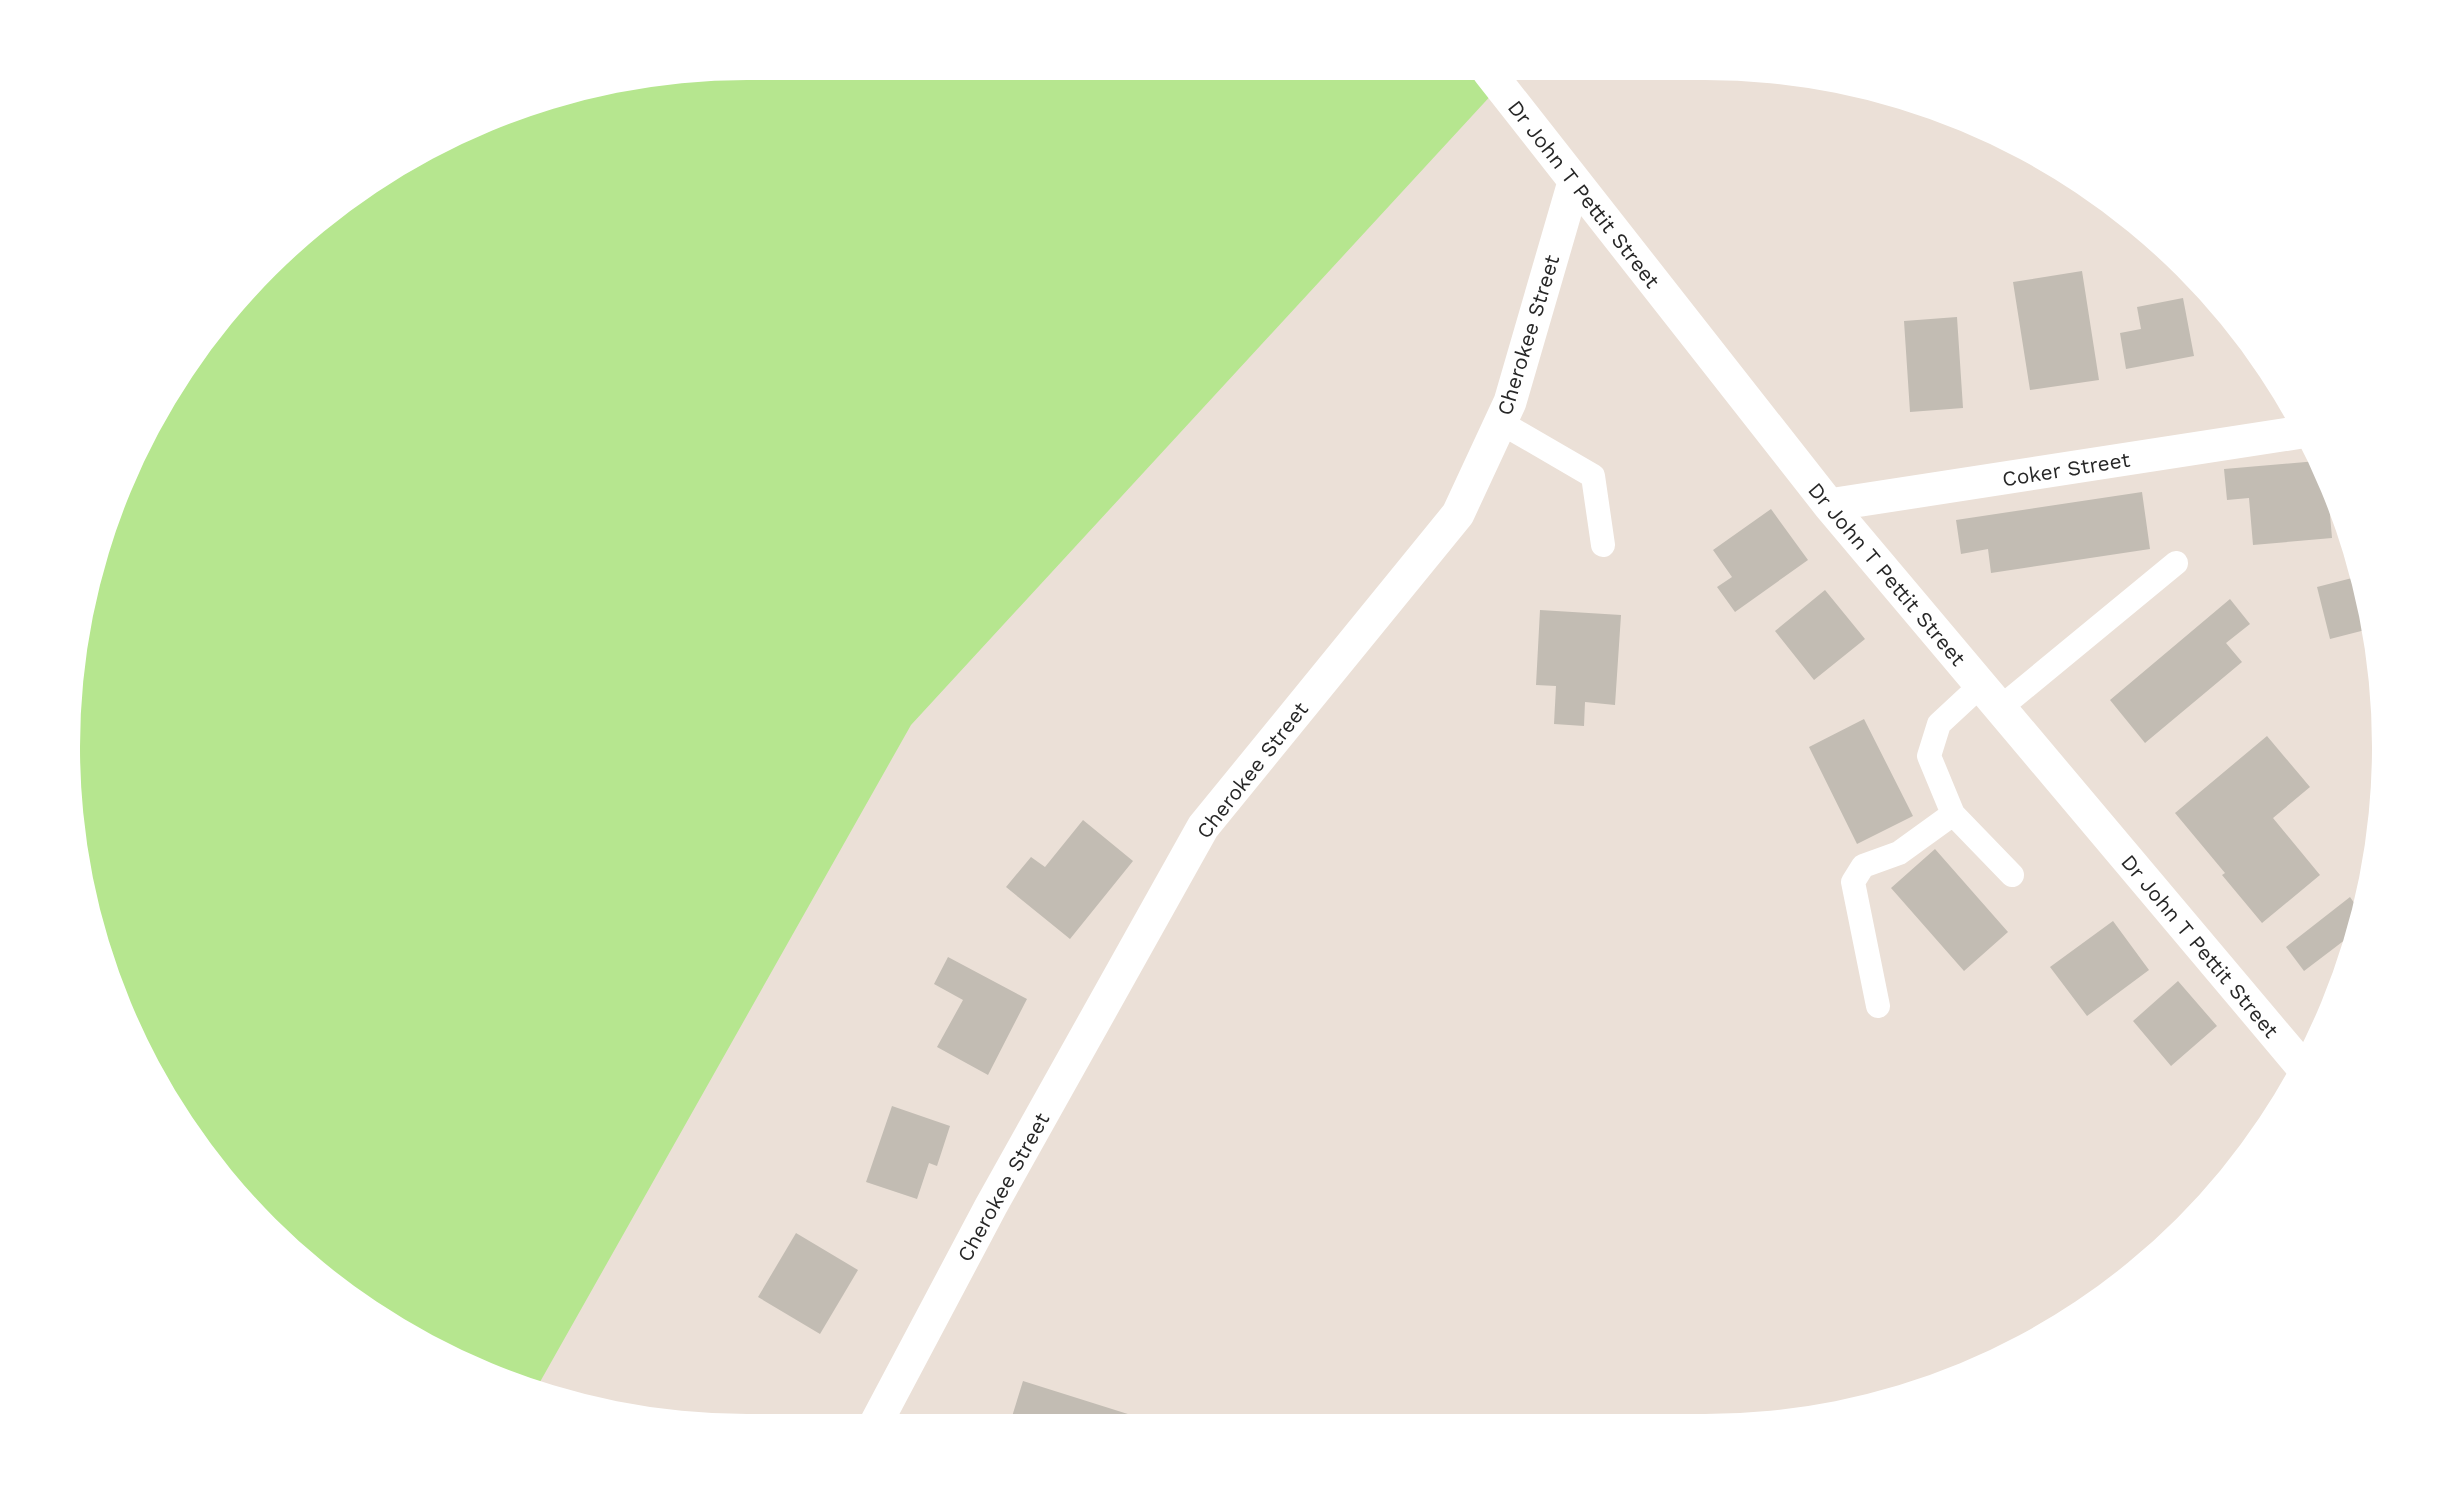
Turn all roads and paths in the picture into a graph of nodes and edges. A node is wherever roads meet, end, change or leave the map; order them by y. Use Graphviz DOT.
graph roads {
  1 [pos="1495,80"];
  2 [pos="1574,182"];
  3 [pos="1500,422"];
  4 [pos="2294,433"];
  5 [pos="1829,505"];
  6 [pos="1603,545"];
  7 [pos="2176,563"];
  8 [pos="1990,697"];
  9 [pos="1953,814"];
  10 [pos="2012,875"];
  11 [pos="1878,1006"];
  12 [pos="2295,1058"];
  13 [pos="880,1414"];
  1 -- 2 [label="street, Dr John T Pettit Street"];
  2 -- 3 [label="street, Cherokee Street"];
  2 -- 5 [label="street, Dr John T Pettit Street"];
  3 -- 6 [label="lane"];
  3 -- 13 [label="street, Cherokee Street"];
  4 -- 5 [label="street, Coker Street"];
  5 -- 8 [label="street, Dr John T Pettit Street"];
  7 -- 8 [label="lane"];
  8 -- 9 [label="lane"];
  8 -- 12 [label="street, Dr John T Pettit Street"];
  9 -- 10 [label="lane"];
  9 -- 11 [label="lane"];
}
